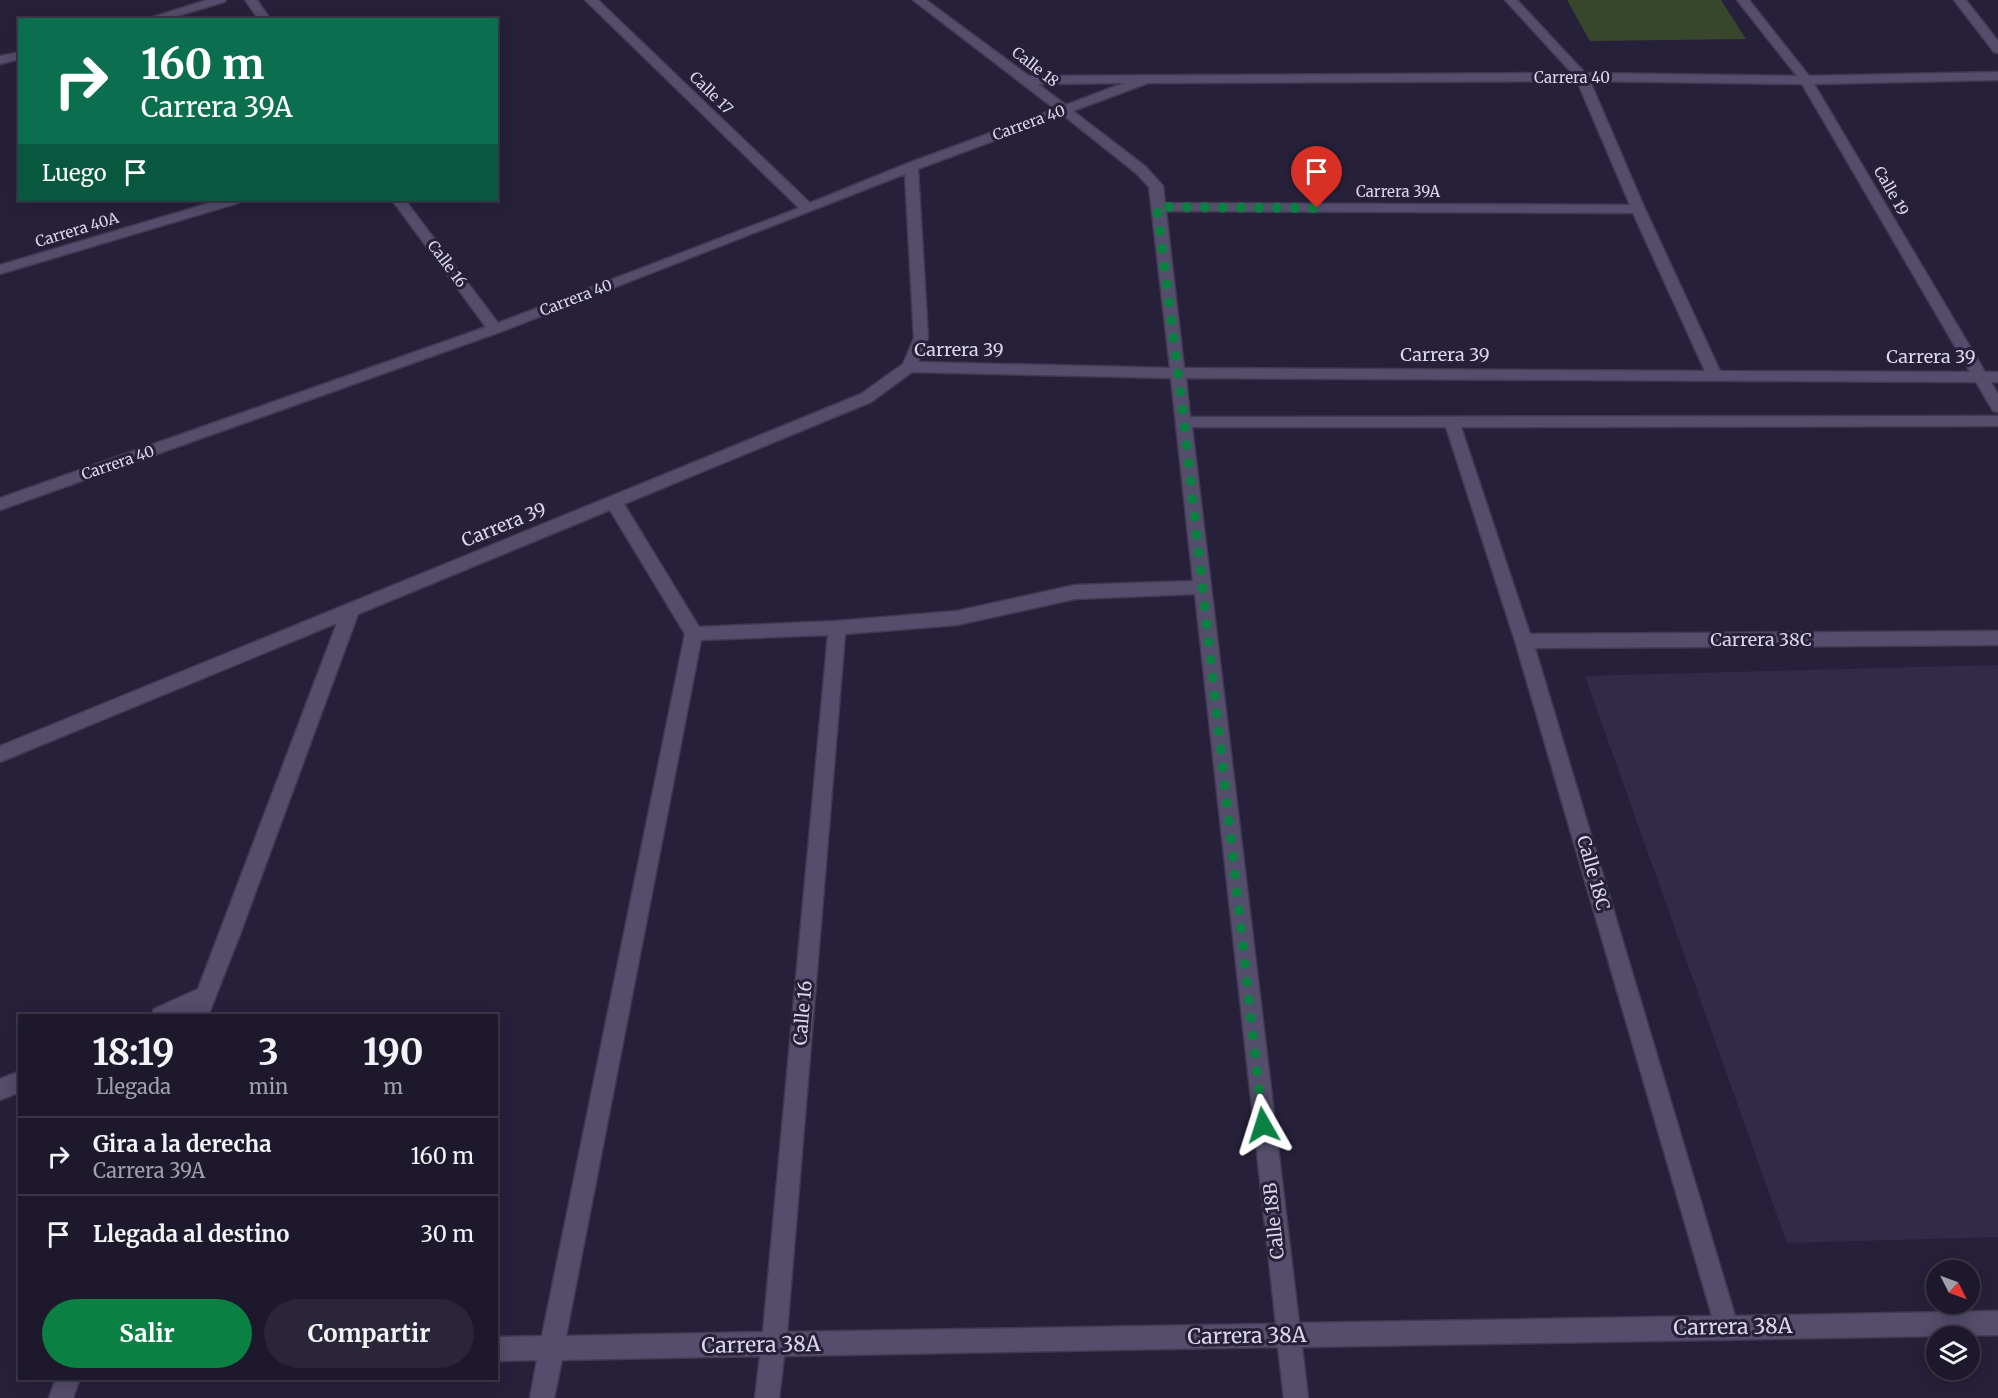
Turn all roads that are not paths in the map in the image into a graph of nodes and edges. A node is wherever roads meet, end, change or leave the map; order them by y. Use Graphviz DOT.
graph roads {
  1 [pos="220,0"];
  2 [pos="251,0"];
  3 [pos="591,0"];
  4 [pos="919,0"];
  5 [pos="1510,0"];
  6 [pos="1743,0"];
  7 [pos="1960,0"];
  8 [pos="155,18"];
  9 [pos="264,18"];
  10 [pos="1998,49"];
  11 [pos="18,56"];
  12 [pos="0,60"];
  13 [pos="1998,76"];
  14 [pos="1582,77"];
  15 [pos="1147,79"];
  16 [pos="1026,80"];
  17 [pos="1806,80"];
  18 [pos="1064,110"];
  19 [pos="911,166"];
  20 [pos="1156,186"];
  21 [pos="230,201"];
  22 [pos="399,201"];
  23 [pos="1157,207"];
  24 [pos="808,209"];
  25 [pos="1638,209"];
  26 [pos="0,270"];
  27 [pos="495,329"];
  28 [pos="909,367"];
  29 [pos="1178,373"];
  30 [pos="1715,376"];
  31 [pos="1980,377"];
  32 [pos="1998,377"];
  33 [pos="1998,407"];
  34 [pos="1998,421"];
  35 [pos="1184,422"];
  36 [pos="1452,422"];
  37 [pos="614,502"];
  38 [pos="0,504"];
  39 [pos="1202,587"];
  40 [pos="351,609"];
  41 [pos="837,628"];
  42 [pos="694,634"];
  43 [pos="1998,638"];
  44 [pos="1524,641"];
  45 [pos="0,754"];
  46 [pos="204,996"];
  47 [pos="165,1014"];
  48 [pos="198,1014"];
  49 [pos="18,1082"];
  50 [pos="0,1090"];
  51 [pos="1998,1323"];
  52 [pos="1727,1328"];
  53 [pos="1287,1335"];
  54 [pos="774,1344"];
  55 [pos="552,1347"];
  56 [pos="498,1348"];
  57 [pos="67,1380"];
  58 [pos="61,1398"];
  59 [pos="542,1398"];
  60 [pos="767,1398"];
  61 [pos="1296,1398"];
  1 -- 8 [label="street"];
  2 -- 9 [label="street"];
  3 -- 24 [label="street, Calle 17"];
  4 -- 16 [label="street, Calle 18"];
  5 -- 14 [label="street"];
  6 -- 17 [label="street, Calle 19"];
  7 -- 10 [label="street"];
  11 -- 12 [label="street"];
  13 -- 17 [label="street, Carrera 40"];
  14 -- 15 [label="street, Carrera 40"];
  14 -- 17 [label="street, Carrera 40"];
  14 -- 25 [label="street"];
  15 -- 16 [label="street, Carrera 40"];
  15 -- 18 [label="street, Carrera 40"];
  16 -- 18 [label="street, Calle 18"];
  17 -- 31 [label="street, Calle 19"];
  18 -- 19 [label="street, Carrera 40"];
  18 -- 20 [label="street, Calle 18"];
  19 -- 24 [label="street, Carrera 40"];
  19 -- 28 [label="street"];
  20 -- 23 [label="street, Calle 18B"];
  21 -- 26 [label="street, Carrera 40A"];
  22 -- 27 [label="street, Calle 16"];
  23 -- 25 [label="street, Carrera 39A"];
  23 -- 29 [label="street, Calle 18B"];
  24 -- 27 [label="street, Carrera 40"];
  25 -- 30 [label="street"];
  27 -- 38 [label="street, Carrera 40"];
  28 -- 29 [label="street, Carrera 39"];
  28 -- 37 [label="street, Carrera 39"];
  29 -- 30 [label="street, Carrera 39"];
  29 -- 35 [label="street, Calle 18B"];
  30 -- 31 [label="street, Carrera 39"];
  31 -- 32 [label="street, Carrera 39"];
  31 -- 33 [label="street, Calle 19"];
  34 -- 36 [label="street"];
  35 -- 36 [label="street"];
  35 -- 39 [label="street, Calle 18B"];
  36 -- 44 [label="street, Calle 18C"];
  37 -- 40 [label="street, Carrera 39"];
  37 -- 42 [label="street"];
  39 -- 41 [label="street"];
  39 -- 53 [label="street, Calle 18B"];
  40 -- 45 [label="street, Carrera 39"];
  40 -- 46 [label="street"];
  41 -- 42 [label="street"];
  41 -- 54 [label="street, Calle 16"];
  42 -- 55 [label="street"];
  43 -- 44 [label="street, Carrera 38C"];
  44 -- 52 [label="street, Calle 18C"];
  46 -- 47 [label="street"];
  46 -- 48 [label="street"];
  49 -- 50 [label="street"];
  51 -- 52 [label="street, Carrera 38A"];
  52 -- 53 [label="street, Carrera 38A"];
  53 -- 54 [label="street, Carrera 38A"];
  53 -- 61 [label="street, Calle 18B"];
  54 -- 55 [label="street, Carrera 38A"];
  54 -- 60 [label="street, Calle 16"];
  55 -- 56 [label="street, Carrera 38A"];
  55 -- 59 [label="street"];
  57 -- 58 [label="street"];
}
